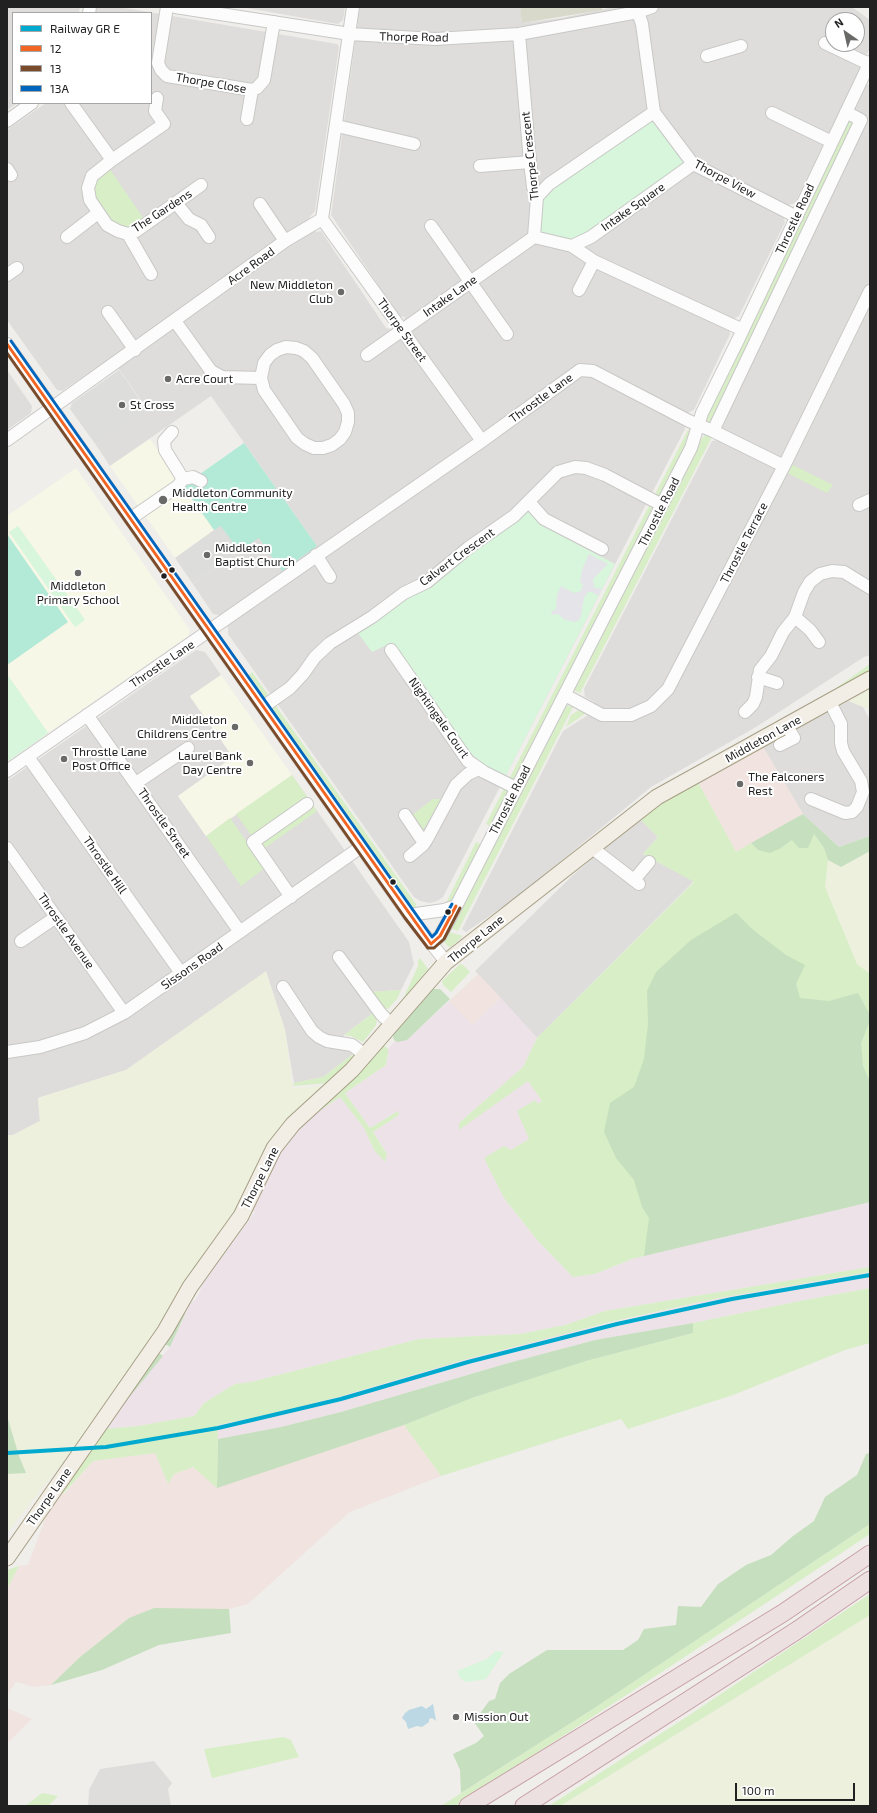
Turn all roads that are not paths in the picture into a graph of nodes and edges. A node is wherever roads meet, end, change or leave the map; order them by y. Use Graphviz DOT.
graph roads {
  1 [pos="167,7"];
  2 [pos="175,7"];
  3 [pos="353,7"];
  4 [pos="652,7"];
  5 [pos="635,9"];
  6 [pos="221,11"];
  7 [pos="274,22"];
  8 [pos="350,34"];
  9 [pos="519,34"];
  10 [pos="741,46"];
  11 [pos="840,52"];
  12 [pos="707,56"];
  13 [pos="868,69"];
  14 [pos="252,90"];
  15 [pos="157,98"];
  16 [pos="31,104"];
  17 [pos="72,104"];
  18 [pos="654,112"];
  19 [pos="846,112"];
  20 [pos="772,114"];
  21 [pos="247,119"];
  22 [pos="7,121"];
  23 [pos="336,126"];
  24 [pos="832,142"];
  25 [pos="414,144"];
  26 [pos="112,160"];
  27 [pos="530,162"];
  28 [pos="693,164"];
  29 [pos="480,166"];
  30 [pos="201,185"];
  31 [pos="537,197"];
  32 [pos="176,203"];
  33 [pos="260,204"];
  34 [pos="98,213"];
  35 [pos="797,216"];
  36 [pos="322,219"];
  37 [pos="431,226"];
  38 [pos="128,234"];
  39 [pos="67,237"];
  40 [pos="209,237"];
  41 [pos="534,237"];
  42 [pos="285,241"];
  43 [pos="572,246"];
  44 [pos="594,260"];
  45 [pos="18,268"];
  46 [pos="151,274"];
  47 [pos="7,275"];
  48 [pos="471,282"];
  49 [pos="579,290"];
  50 [pos="870,291"];
  51 [pos="108,312"];
  52 [pos="175,321"];
  53 [pos="743,330"];
  54 [pos="401,331"];
  55 [pos="507,334"];
  56 [pos="7,344"];
  57 [pos="135,350"];
  58 [pos="367,355"];
  59 [pos="261,378"];
  60 [pos="52,408"];
  61 [pos="698,425"];
  62 [pos="713,431"];
  63 [pos="172,432"];
  64 [pos="7,440"];
  65 [pos="482,441"];
  66 [pos="784,466"];
  67 [pos="183,479"];
  68 [pos="201,481"];
  69 [pos="529,502"];
  70 [pos="662,505"];
  71 [pos="130,519"];
  72 [pos="602,549"];
  73 [pos="316,555"];
  74 [pos="330,576"];
  75 [pos="870,588"];
  76 [pos="795,617"];
  77 [pos="209,631"];
  78 [pos="818,642"];
  79 [pos="391,650"];
  80 [pos="758,677"];
  81 [pos="870,679"];
  82 [pos="777,684"];
  83 [pos="565,695"];
  84 [pos="830,702"];
  85 [pos="263,707"];
  86 [pos="745,712"];
  87 [pos="87,715"];
  88 [pos="794,732"];
  89 [pos="780,746"];
  90 [pos="188,748"];
  91 [pos="28,757"];
  92 [pos="479,769"];
  93 [pos="7,771"];
  94 [pos="136,783"];
  95 [pos="516,788"];
  96 [pos="866,793"];
  97 [pos="656,797"];
  98 [pos="811,799"];
  99 [pos="307,804"];
  100 [pos="405,815"];
  101 [pos="424,843"];
  102 [pos="362,847"];
  103 [pos="592,847"];
  104 [pos="9,855"];
  105 [pos="410,856"];
  106 [pos="649,862"];
  107 [pos="291,897"];
  108 [pos="456,906"];
  109 [pos="409,915"];
  110 [pos="56,917"];
  111 [pos="240,932"];
  112 [pos="21,941"];
  113 [pos="431,944"];
  114 [pos="339,957"];
  115 [pos="446,962"];
  116 [pos="181,974"];
  117 [pos="283,987"];
  118 [pos="124,1014"];
  119 [pos="390,1024"];
  120 [pos="7,1052"];
  121 [pos="365,1055"];
  122 [pos="870,1554"];
  123 [pos="7,1558"];
  124 [pos="870,1580"];
  125 [pos="468,1806"];
  126 [pos="524,1806"];
  1 -- 14 [label="street, Thorpe Close"];
  2 -- 6 [label="street, Thorpe Road"];
  3 -- 8 [label="street"];
  4 -- 5 [label="street, Thorpe Road"];
  5 -- 9 [label="street, Thorpe Road"];
  5 -- 18 [label="street, Thorpe View"];
  6 -- 7 [label="street, Thorpe Road"];
  7 -- 8 [label="street, Thorpe Road"];
  7 -- 14 [label="street, Thorpe Close"];
  8 -- 9 [label="street, Thorpe Road"];
  8 -- 23 [label="street"];
  9 -- 27 [label="street, Thorpe Crescent"];
  10 -- 12 [label="street"];
  11 -- 13 [label="street"];
  13 -- 19 [label="street, Throstle Road"];
  14 -- 21 [label="street"];
  15 -- 26 [label="street, The Gardens"];
  16 -- 22 [label="street"];
  17 -- 26 [label="street"];
  18 -- 28 [label="street, Thorpe View"];
  18 -- 31 [label="street"];
  19 -- 24 [label="street, Throstle Road"];
  19 -- 62 [label="street, Throstle Road"];
  20 -- 24 [label="street"];
  23 -- 25 [label="street"];
  23 -- 36 [label="street"];
  24 -- 35 [label="street, Throstle Road"];
  26 -- 34 [label="street, The Gardens"];
  27 -- 29 [label="street"];
  27 -- 31 [label="street, Thorpe Crescent"];
  28 -- 35 [label="street, Thorpe View"];
  28 -- 43 [label="street, Intake Square"];
  30 -- 32 [label="street, The Gardens"];
  31 -- 41 [label="street, Thorpe Crescent"];
  32 -- 38 [label="street, The Gardens"];
  32 -- 40 [label="street"];
  33 -- 42 [label="street"];
  34 -- 38 [label="street, The Gardens"];
  34 -- 39 [label="street"];
  35 -- 53 [label="street, Throstle Road"];
  36 -- 42 [label="street, Acre Road"];
  36 -- 54 [label="street, Thorpe Street"];
  37 -- 48 [label="street"];
  38 -- 46 [label="street"];
  41 -- 43 [label="street"];
  41 -- 48 [label="street, Intake Lane"];
  42 -- 52 [label="street, Acre Road"];
  43 -- 44 [label="street"];
  44 -- 49 [label="street"];
  44 -- 53 [label="street"];
  45 -- 47 [label="street"];
  48 -- 54 [label="street, Intake Lane"];
  48 -- 55 [label="street"];
  50 -- 66 [label="street, Throstle Terrace"];
  51 -- 57 [label="street"];
  52 -- 57 [label="street, Acre Road"];
  52 -- 59 [label="street"];
  53 -- 61 [label="street, Throstle Road"];
  54 -- 58 [label="street, Intake Lane"];
  54 -- 65 [label="street, Thorpe Street"];
  56 -- 60 [label="street"];
  57 -- 60 [label="street, Acre Road"];
  59 -- 59 [label="street"];
  60 -- 64 [label="street, Acre Road"];
  60 -- 71 [label="street"];
  61 -- 62 [label="street, Throstle Lane"];
  61 -- 65 [label="street, Throstle Lane"];
  61 -- 70 [label="street, Throstle Road"];
  62 -- 66 [label="street, Throstle Lane"];
  63 -- 67 [label="street"];
  65 -- 73 [label="street, Throstle Lane"];
  66 -- 83 [label="street, Throstle Terrace"];
  67 -- 68 [label="street"];
  67 -- 71 [label="street"];
  69 -- 70 [label="street, Calvert Crescent"];
  69 -- 72 [label="street"];
  69 -- 85 [label="street, Calvert Crescent"];
  70 -- 83 [label="street, Throstle Road"];
  71 -- 77 [label="street"];
  73 -- 74 [label="street"];
  73 -- 77 [label="street, Throstle Lane"];
  75 -- 76 [label="street"];
  76 -- 78 [label="street"];
  76 -- 80 [label="street"];
  77 -- 85 [label="street"];
  77 -- 87 [label="street, Throstle Lane"];
  79 -- 92 [label="street, Nightingale Court"];
  80 -- 82 [label="street"];
  80 -- 86 [label="street"];
  81 -- 84 [label="main road, Middleton Lane"];
  83 -- 95 [label="street, Throstle Road"];
  84 -- 88 [label="main road, Middleton Lane"];
  84 -- 96 [label="street"];
  85 -- 102 [label="street"];
  87 -- 91 [label="street, Throstle Lane"];
  87 -- 94 [label="street, Throstle Street"];
  88 -- 89 [label="street"];
  88 -- 97 [label="main road, Middleton Lane"];
  90 -- 94 [label="street"];
  91 -- 93 [label="street, Throstle Lane"];
  91 -- 116 [label="street, Throstle Hill"];
  92 -- 95 [label="street, Nightingale Court"];
  92 -- 101 [label="street"];
  94 -- 111 [label="street, Throstle Street"];
  95 -- 108 [label="street, Throstle Road"];
  96 -- 98 [label="street"];
  97 -- 103 [label="main road, Thorpe Lane"];
  99 -- 107 [label="street"];
  100 -- 101 [label="street"];
  101 -- 105 [label="street"];
  102 -- 107 [label="street, Sissons Road"];
  102 -- 109 [label="street"];
  103 -- 106 [label="street"];
  103 -- 115 [label="main road, Thorpe Lane"];
  104 -- 110 [label="street, Throstle Avenue"];
  107 -- 111 [label="street, Sissons Road"];
  108 -- 109 [label="street"];
  108 -- 113 [label="street, Throstle Road"];
  109 -- 113 [label="street"];
  110 -- 112 [label="street"];
  110 -- 118 [label="street, Throstle Avenue"];
  111 -- 116 [label="street, Sissons Road"];
  113 -- 115 [label="street"];
  114 -- 119 [label="street"];
  115 -- 119 [label="main road, Thorpe Lane"];
  116 -- 118 [label="street, Sissons Road"];
  117 -- 121 [label="street"];
  118 -- 120 [label="street, Sissons Road"];
  119 -- 121 [label="main road, Thorpe Lane"];
  121 -- 123 [label="main road, Thorpe Lane"];
  122 -- 125 [label="highway"];
  124 -- 126 [label="highway"];
}
